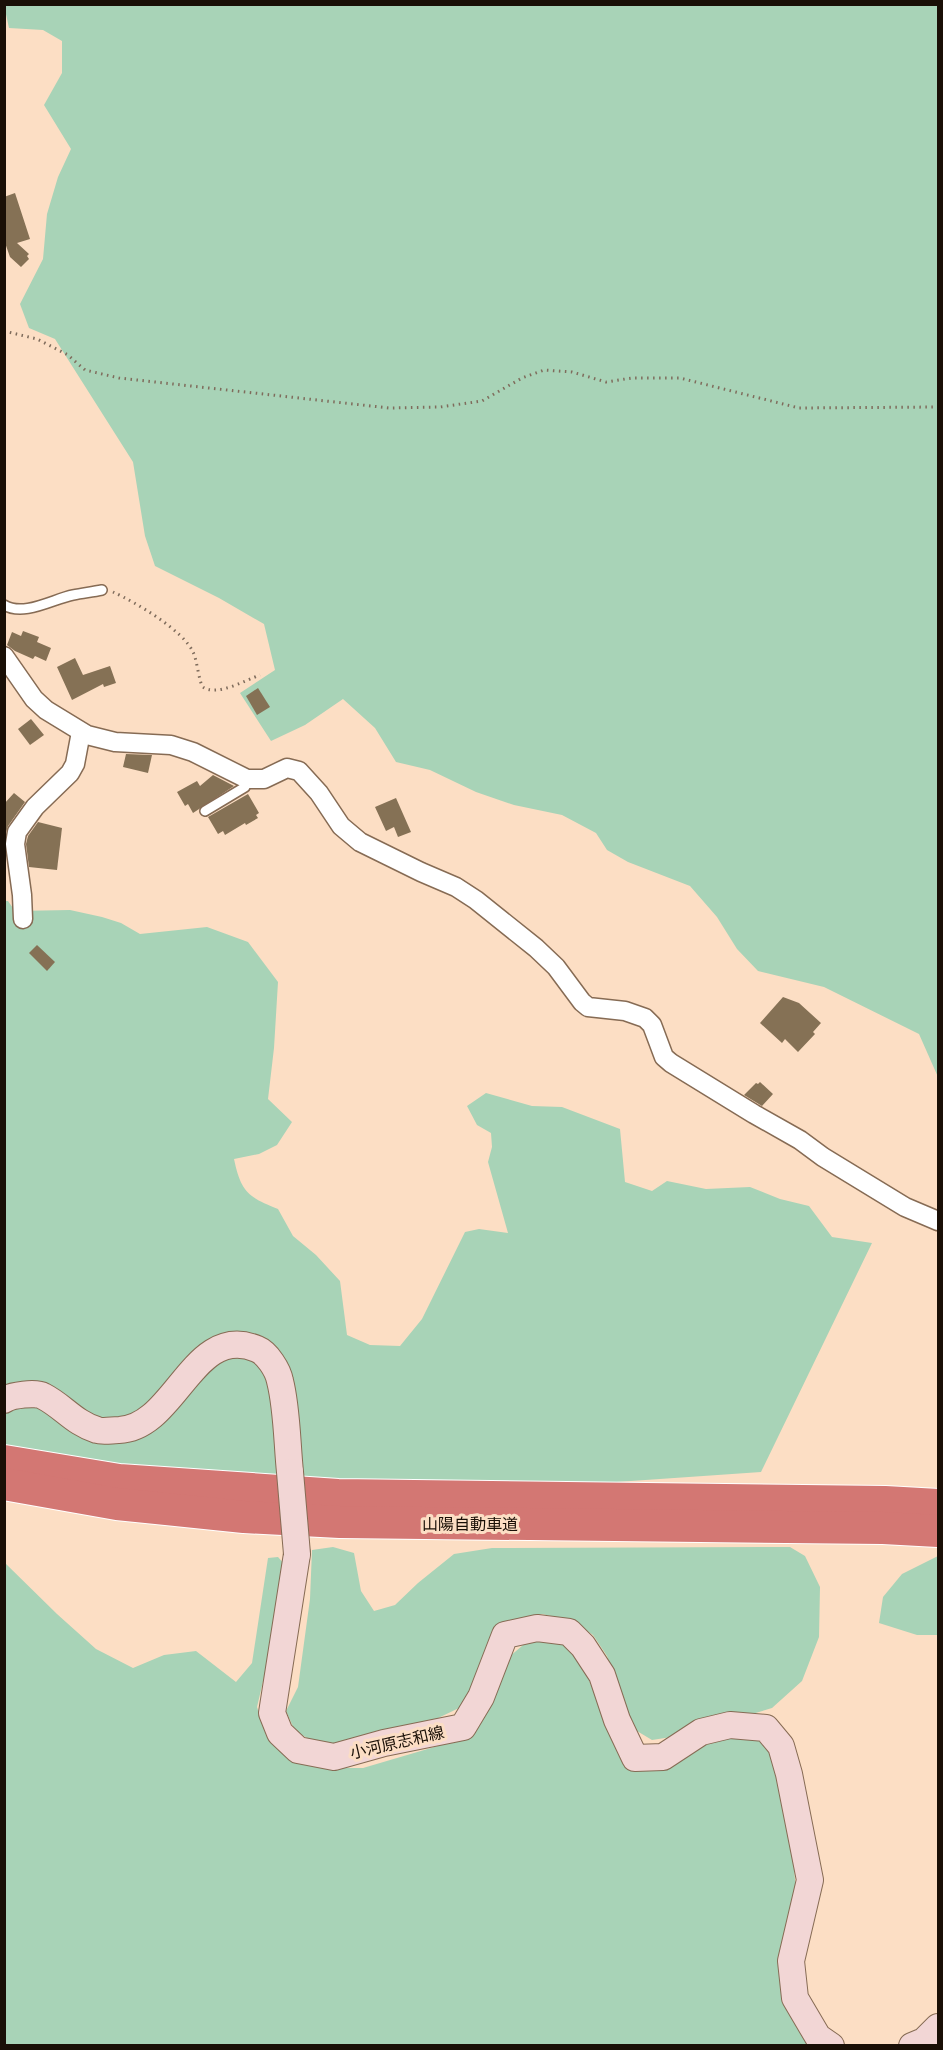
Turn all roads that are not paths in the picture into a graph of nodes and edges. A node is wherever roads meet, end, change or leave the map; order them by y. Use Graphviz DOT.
graph roads {
  1 [pos="102,590"];
  2 [pos="4,605"];
  3 [pos="4,656"];
  4 [pos="81,732"];
  5 [pos="247,779"];
  6 [pos="205,811"];
  7 [pos="23,919"];
  8 [pos="939,1221"];
  9 [pos="4,1400"];
  10 [pos="4,1461"];
  11 [pos="4,1484"];
  12 [pos="939,1505"];
  13 [pos="939,1531"];
  14 [pos="939,2027"];
  15 [pos="831,2046"];
  16 [pos="912,2046"];
  1 -- 2 [label="lane"];
  3 -- 4 [label="street"];
  4 -- 5 [label="street"];
  4 -- 7 [label="street"];
  5 -- 6 [label="lane"];
  5 -- 8 [label="street"];
  9 -- 15 [label="main road, 小河原志和線, bridge"];
  10 -- 12 [label="highway, 山陽自動車道"];
  11 -- 13 [label="highway, 山陽自動車道"];
  14 -- 16 [label="main road"];
}
